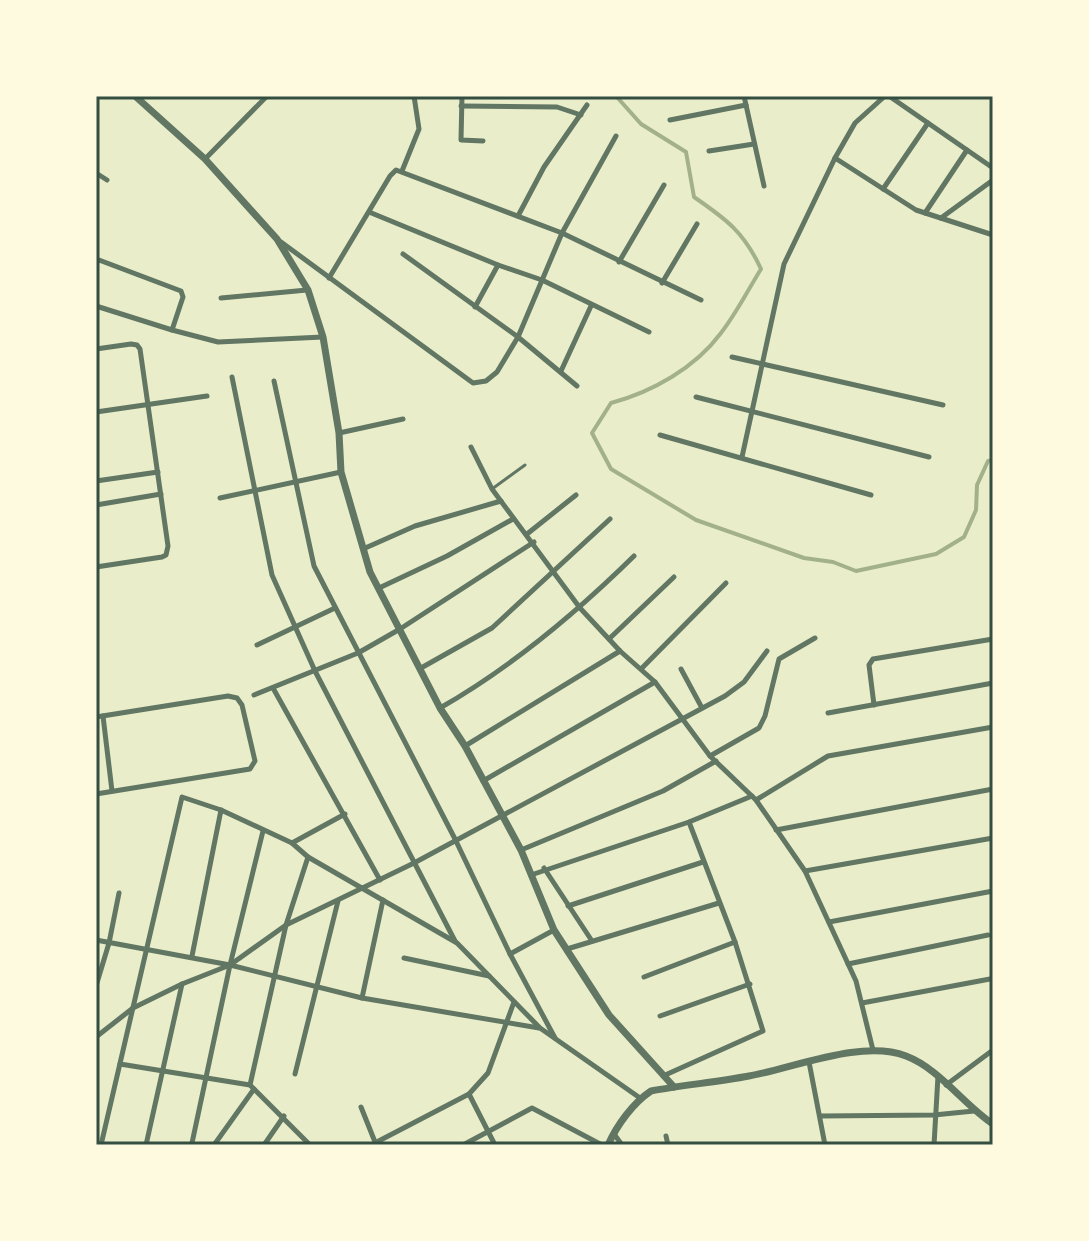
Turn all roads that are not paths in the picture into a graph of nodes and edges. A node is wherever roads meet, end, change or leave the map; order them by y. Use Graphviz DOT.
graph roads {
  1 [pos="135,96"];
  2 [pos="267,96"];
  3 [pos="414,96"];
  4 [pos="462,96"];
  5 [pos="744,96"];
  6 [pos="887,96"];
  7 [pos="587,105"];
  8 [pos="746,105"];
  9 [pos="461,106"];
  10 [pos="581,115"];
  11 [pos="670,120"];
  12 [pos="928,123"];
  13 [pos="616,136"];
  14 [pos="483,141"];
  15 [pos="754,144"];
  16 [pos="967,150"];
  17 [pos="709,151"];
  18 [pos="835,158"];
  19 [pos="205,159"];
  20 [pos="993,168"];
  21 [pos="402,171"];
  22 [pos="96,173"];
  23 [pos="107,180"];
  24 [pos="993,180"];
  25 [pos="664,185"];
  26 [pos="764,186"];
  27 [pos="883,189"];
  28 [pos="369,212"];
  29 [pos="925,213"];
  30 [pos="518,216"];
  31 [pos="941,218"];
  32 [pos="697,224"];
  33 [pos="562,233"];
  34 [pos="993,235"];
  35 [pos="277,239"];
  36 [pos="403,254"];
  37 [pos="619,262"];
  38 [pos="96,263"];
  39 [pos="498,265"];
  40 [pos="329,278"];
  41 [pos="542,280"];
  42 [pos="662,283"];
  43 [pos="308,290"];
  44 [pos="221,298"];
  45 [pos="701,300"];
  46 [pos="96,306"];
  47 [pos="591,306"];
  48 [pos="475,307"];
  49 [pos="172,330"];
  50 [pos="649,332"];
  51 [pos="323,337"];
  52 [pos="518,337"];
  53 [pos="96,349"];
  54 [pos="732,357"];
  55 [pos="763,364"];
  56 [pos="561,371"];
  57 [pos="232,377"];
  58 [pos="274,381"];
  59 [pos="577,386"];
  60 [pos="207,396"];
  61 [pos="696,397"];
  62 [pos="149,405"];
  63 [pos="943,405"];
  64 [pos="752,411"];
  65 [pos="96,412"];
  66 [pos="403,419"];
  67 [pos="339,433"];
  68 [pos="660,435"];
  69 [pos="471,447"];
  70 [pos="742,457"];
  71 [pos="929,457"];
  72 [pos="525,465"];
  73 [pos="158,472"];
  74 [pos="341,472"];
  75 [pos="295,480"];
  76 [pos="96,481"];
  77 [pos="492,489"];
  78 [pos="256,490"];
  79 [pos="161,494"];
  80 [pos="576,495"];
  81 [pos="871,495"];
  82 [pos="220,498"];
  83 [pos="501,501"];
  84 [pos="96,505"];
  85 [pos="513,519"];
  86 [pos="610,519"];
  87 [pos="527,534"];
  88 [pos="534,542"];
  89 [pos="363,549"];
  90 [pos="634,556"];
  91 [pos="96,567"];
  92 [pos="554,571"];
  93 [pos="674,577"];
  94 [pos="726,583"];
  95 [pos="379,588"];
  96 [pos="335,608"];
  97 [pos="580,608"];
  98 [pos="296,628"];
  99 [pos="400,629"];
  100 [pos="815,638"];
  101 [pos="609,639"];
  102 [pos="993,639"];
  103 [pos="257,645"];
  104 [pos="620,651"];
  105 [pos="767,651"];
  106 [pos="358,653"];
  107 [pos="421,668"];
  108 [pos="642,668"];
  109 [pos="681,669"];
  110 [pos="315,671"];
  111 [pos="655,682"];
  112 [pos="993,683"];
  113 [pos="273,688"];
  114 [pos="254,695"];
  115 [pos="874,705"];
  116 [pos="440,708"];
  117 [pos="702,708"];
  118 [pos="828,713"];
  119 [pos="99,716"];
  120 [pos="681,719"];
  121 [pos="993,727"];
  122 [pos="465,746"];
  123 [pos="710,756"];
  124 [pos="716,761"];
  125 [pos="483,781"];
  126 [pos="993,789"];
  127 [pos="112,791"];
  128 [pos="96,794"];
  129 [pos="754,798"];
  130 [pos="221,810"];
  131 [pos="345,814"];
  132 [pos="503,816"];
  133 [pos="689,822"];
  134 [pos="776,830"];
  135 [pos="263,831"];
  136 [pos="993,838"];
  137 [pos="455,839"];
  138 [pos="292,843"];
  139 [pos="521,850"];
  140 [pos="308,857"];
  141 [pos="703,862"];
  142 [pos="414,863"];
  143 [pos="544,868"];
  144 [pos="805,871"];
  145 [pos="531,875"];
  146 [pos="380,880"];
  147 [pos="361,886"];
  148 [pos="993,891"];
  149 [pos="119,893"];
  150 [pos="338,900"];
  151 [pos="383,900"];
  152 [pos="719,903"];
  153 [pos="568,906"];
  154 [pos="829,922"];
  155 [pos="286,925"];
  156 [pos="554,930"];
  157 [pos="988,935"];
  158 [pos="96,940"];
  159 [pos="592,942"];
  160 [pos="735,942"];
  161 [pos="109,943"];
  162 [pos="457,943"];
  163 [pos="147,949"];
  164 [pos="567,949"];
  165 [pos="510,954"];
  166 [pos="192,956"];
  167 [pos="404,958"];
  168 [pos="848,964"];
  169 [pos="230,965"];
  170 [pos="489,976"];
  171 [pos="273,977"];
  172 [pos="644,977"];
  173 [pos="990,979"];
  174 [pos="182,984"];
  175 [pos="750,984"];
  176 [pos="316,985"];
  177 [pos="96,986"];
  178 [pos="362,998"];
  179 [pos="514,1002"];
  180 [pos="862,1003"];
  181 [pos="133,1008"];
  182 [pos="660,1016"];
  183 [pos="507,1023"];
  184 [pos="540,1028"];
  185 [pos="96,1037"];
  186 [pos="556,1039"];
  187 [pos="873,1050"];
  188 [pos="993,1050"];
  189 [pos="809,1062"];
  190 [pos="120,1064"];
  191 [pos="162,1072"];
  192 [pos="295,1074"];
  193 [pos="938,1075"];
  194 [pos="663,1076"];
  195 [pos="207,1079"];
  196 [pos="946,1085"];
  197 [pos="252,1087"];
  198 [pos="674,1087"];
  199 [pos="469,1094"];
  200 [pos="640,1098"];
  201 [pos="361,1107"];
  202 [pos="974,1111"];
  203 [pos="934,1115"];
  204 [pos="284,1116"];
  205 [pos="821,1116"];
  206 [pos="992,1122"];
  207 [pos="488,1132"];
  208 [pos="614,1133"];
  209 [pos="666,1136"];
  210 [pos="192,1143"];
  211 [pos="373,1144"];
  212 [pos="101,1145"];
  213 [pos="146,1145"];
  214 [pos="214,1145"];
  215 [pos="264,1145"];
  216 [pos="310,1145"];
  217 [pos="463,1145"];
  218 [pos="495,1145"];
  219 [pos="605,1145"];
  220 [pos="622,1145"];
  221 [pos="668,1145"];
  222 [pos="825,1145"];
  223 [pos="934,1145"];
  1 -- 19 [label="street"];
  2 -- 19 [label="street"];
  3 -- 21 [label="street"];
  4 -- 9 [label="street"];
  5 -- 8 [label="street"];
  6 -- 12 [label="street"];
  6 -- 18 [label="street"];
  7 -- 10 [label="street"];
  8 -- 11 [label="street"];
  8 -- 15 [label="street"];
  9 -- 10 [label="street"];
  9 -- 14 [label="street"];
  10 -- 30 [label="street"];
  12 -- 16 [label="street"];
  12 -- 27 [label="street"];
  13 -- 33 [label="street"];
  15 -- 17 [label="street"];
  15 -- 26 [label="street"];
  16 -- 20 [label="street"];
  16 -- 29 [label="street"];
  18 -- 27 [label="street"];
  18 -- 55 [label="street"];
  19 -- 35 [label="street"];
  21 -- 28 [label="street"];
  21 -- 30 [label="street"];
  22 -- 23 [label="street"];
  24 -- 31 [label="street"];
  25 -- 37 [label="street"];
  27 -- 29 [label="street"];
  28 -- 39 [label="street"];
  28 -- 40 [label="street"];
  29 -- 31 [label="street"];
  30 -- 33 [label="street"];
  31 -- 34 [label="street"];
  32 -- 42 [label="street"];
  33 -- 37 [label="street"];
  33 -- 41 [label="street"];
  35 -- 40 [label="street"];
  35 -- 43 [label="street"];
  36 -- 48 [label="street"];
  37 -- 42 [label="street"];
  38 -- 49 [label="street"];
  39 -- 41 [label="street"];
  39 -- 48 [label="street"];
  40 -- 52 [label="street"];
  41 -- 47 [label="street"];
  41 -- 52 [label="street"];
  42 -- 45 [label="street"];
  43 -- 44 [label="street"];
  43 -- 51 [label="street"];
  46 -- 49 [label="street"];
  47 -- 50 [label="street"];
  47 -- 56 [label="street"];
  48 -- 52 [label="street"];
  49 -- 51 [label="street"];
  51 -- 67 [label="street"];
  52 -- 56 [label="street"];
  53 -- 62 [label="street"];
  54 -- 55 [label="street"];
  55 -- 63 [label="street"];
  55 -- 64 [label="street"];
  56 -- 59 [label="street"];
  57 -- 78 [label="street"];
  58 -- 75 [label="street"];
  60 -- 62 [label="street"];
  61 -- 64 [label="street"];
  62 -- 65 [label="street"];
  62 -- 73 [label="street"];
  64 -- 70 [label="street"];
  64 -- 71 [label="street"];
  66 -- 67 [label="street"];
  67 -- 74 [label="street"];
  68 -- 70 [label="street"];
  69 -- 77 [label="street"];
  70 -- 81 [label="street"];
  72 -- 77 [label="lane"];
  73 -- 76 [label="street"];
  73 -- 79 [label="street"];
  74 -- 75 [label="street"];
  74 -- 89 [label="street"];
  75 -- 78 [label="street"];
  75 -- 96 [label="street"];
  77 -- 83 [label="street"];
  78 -- 82 [label="street"];
  78 -- 98 [label="street"];
  79 -- 84 [label="street"];
  79 -- 91 [label="street"];
  80 -- 87 [label="street"];
  83 -- 85 [label="street"];
  83 -- 89 [label="street"];
  85 -- 87 [label="street"];
  85 -- 95 [label="street"];
  86 -- 92 [label="street"];
  87 -- 88 [label="street"];
  88 -- 92 [label="street"];
  88 -- 99 [label="street"];
  89 -- 95 [label="street"];
  90 -- 97 [label="street"];
  92 -- 97 [label="street"];
  92 -- 107 [label="street"];
  93 -- 101 [label="street"];
  94 -- 108 [label="street"];
  95 -- 99 [label="street"];
  96 -- 98 [label="street"];
  96 -- 106 [label="street"];
  97 -- 101 [label="street"];
  97 -- 116 [label="street"];
  98 -- 103 [label="street"];
  98 -- 110 [label="street"];
  99 -- 106 [label="street"];
  99 -- 107 [label="street"];
  100 -- 123 [label="street"];
  101 -- 104 [label="street"];
  102 -- 115 [label="street"];
  104 -- 108 [label="street"];
  104 -- 122 [label="street"];
  105 -- 117 [label="street"];
  106 -- 110 [label="street"];
  106 -- 137 [label="street"];
  107 -- 116 [label="street"];
  108 -- 111 [label="street"];
  109 -- 117 [label="street"];
  110 -- 113 [label="street"];
  110 -- 142 [label="street"];
  111 -- 120 [label="street"];
  111 -- 125 [label="street"];
  112 -- 115 [label="street"];
  113 -- 114 [label="street"];
  113 -- 131 [label="street"];
  115 -- 118 [label="street"];
  116 -- 122 [label="street"];
  117 -- 120 [label="street"];
  119 -- 127 [label="street"];
  119 -- 127 [label="street"];
  120 -- 123 [label="street"];
  120 -- 132 [label="street"];
  121 -- 129 [label="street"];
  122 -- 125 [label="street"];
  123 -- 124 [label="street"];
  124 -- 129 [label="street"];
  124 -- 139 [label="street"];
  125 -- 132 [label="street"];
  126 -- 134 [label="street"];
  127 -- 128 [label="street"];
  129 -- 133 [label="street"];
  129 -- 134 [label="street"];
  130 -- 135 [label="street"];
  130 -- 163 [label="street"];
  130 -- 166 [label="street"];
  131 -- 138 [label="street"];
  131 -- 146 [label="street"];
  132 -- 137 [label="street"];
  132 -- 139 [label="street"];
  133 -- 141 [label="street"];
  133 -- 143 [label="street"];
  134 -- 144 [label="street"];
  135 -- 138 [label="street"];
  135 -- 169 [label="street"];
  136 -- 144 [label="street"];
  137 -- 142 [label="street"];
  137 -- 165 [label="street"];
  138 -- 140 [label="street"];
  139 -- 145 [label="street"];
  140 -- 147 [label="street"];
  140 -- 155 [label="street"];
  141 -- 152 [label="street"];
  141 -- 153 [label="street"];
  142 -- 146 [label="street"];
  142 -- 162 [label="street"];
  143 -- 145 [label="street"];
  143 -- 153 [label="street"];
  144 -- 154 [label="street"];
  145 -- 156 [label="street"];
  146 -- 147 [label="street"];
  147 -- 150 [label="street"];
  147 -- 151 [label="street"];
  148 -- 154 [label="street"];
  149 -- 161 [label="street"];
  150 -- 155 [label="street"];
  150 -- 176 [label="street"];
  151 -- 162 [label="street"];
  151 -- 178 [label="street"];
  152 -- 159 [label="street"];
  152 -- 160 [label="street"];
  153 -- 159 [label="street"];
  154 -- 168 [label="street"];
  155 -- 169 [label="street"];
  155 -- 171 [label="street"];
  156 -- 164 [label="street"];
  156 -- 165 [label="street"];
  157 -- 168 [label="street"];
  158 -- 161 [label="street"];
  159 -- 164 [label="street"];
  160 -- 172 [label="street"];
  160 -- 175 [label="street"];
  161 -- 163 [label="street"];
  161 -- 177 [label="street"];
  162 -- 170 [label="street"];
  163 -- 166 [label="street"];
  163 -- 181 [label="street"];
  164 -- 194 [label="street"];
  165 -- 186 [label="street"];
  166 -- 169 [label="street"];
  167 -- 170 [label="street"];
  168 -- 180 [label="street"];
  169 -- 171 [label="street"];
  169 -- 174 [label="street"];
  169 -- 195 [label="street"];
  170 -- 179 [label="street"];
  171 -- 176 [label="street"];
  171 -- 197 [label="street"];
  173 -- 180 [label="street"];
  174 -- 181 [label="street"];
  174 -- 191 [label="street"];
  175 -- 182 [label="street"];
  175 -- 194 [label="street"];
  176 -- 178 [label="street"];
  176 -- 192 [label="street"];
  178 -- 183 [label="street"];
  179 -- 183 [label="street"];
  179 -- 184 [label="street"];
  180 -- 187 [label="street"];
  181 -- 185 [label="street"];
  181 -- 190 [label="street"];
  183 -- 184 [label="street"];
  183 -- 199 [label="street"];
  184 -- 186 [label="street"];
  186 -- 200 [label="street"];
  187 -- 189 [label="street"];
  187 -- 193 [label="street"];
  188 -- 196 [label="street"];
  189 -- 198 [label="street"];
  189 -- 205 [label="street"];
  190 -- 191 [label="street"];
  190 -- 212 [label="street"];
  191 -- 195 [label="street"];
  191 -- 213 [label="street"];
  193 -- 196 [label="street"];
  193 -- 203 [label="street"];
  194 -- 198 [label="street"];
  195 -- 197 [label="street"];
  195 -- 210 [label="street"];
  196 -- 202 [label="street"];
  197 -- 204 [label="street"];
  197 -- 214 [label="street"];
  198 -- 200 [label="street"];
  199 -- 207 [label="street"];
  199 -- 211 [label="street"];
  200 -- 208 [label="street"];
  201 -- 211 [label="street"];
  202 -- 203 [label="street"];
  202 -- 206 [label="street"];
  203 -- 205 [label="street"];
  203 -- 223 [label="street"];
  204 -- 215 [label="street"];
  204 -- 216 [label="street"];
  205 -- 222 [label="street"];
  207 -- 217 [label="street"];
  207 -- 218 [label="street"];
  207 -- 219 [label="street"];
  208 -- 219 [label="street"];
  208 -- 220 [label="street"];
  209 -- 221 [label="street"];
}
